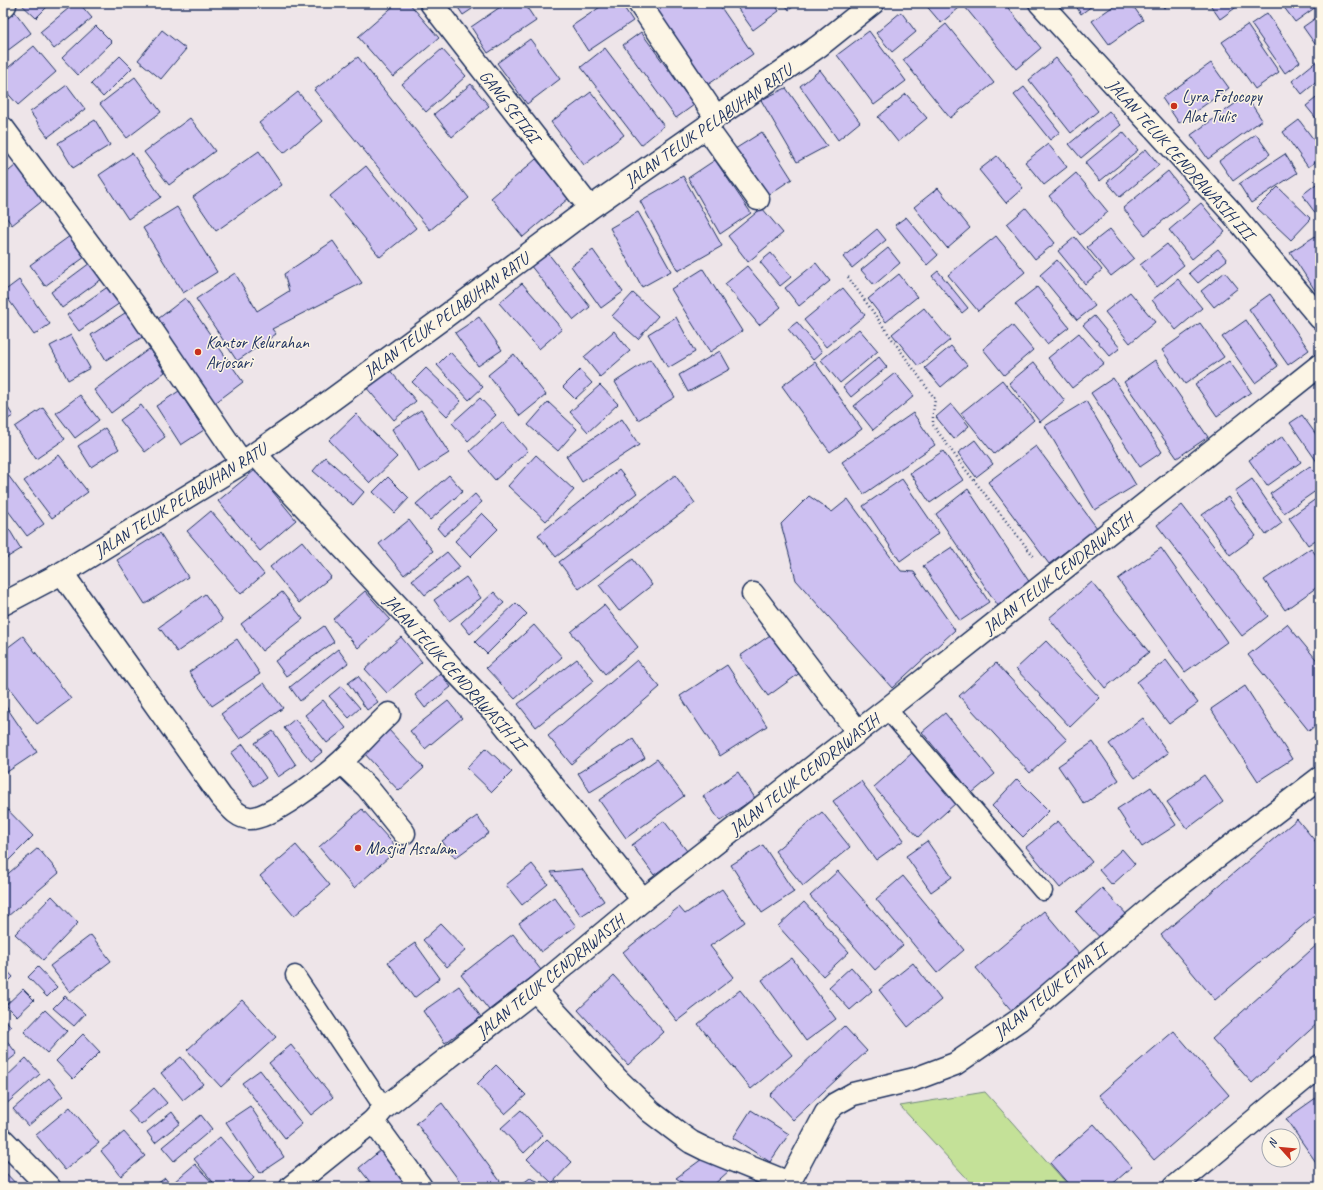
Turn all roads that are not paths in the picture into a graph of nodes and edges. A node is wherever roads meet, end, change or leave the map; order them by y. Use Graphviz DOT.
graph roads {
  1 [pos="431,3"];
  2 [pos="639,3"];
  3 [pos="873,3"];
  4 [pos="1040,3"];
  5 [pos="711,122"];
  6 [pos="3,128"];
  7 [pos="758,199"];
  8 [pos="590,208"];
  9 [pos="1320,318"];
  10 [pos="1320,365"];
  11 [pos="249,458"];
  12 [pos="62,573"];
  13 [pos="753,594"];
  14 [pos="3,604"];
  15 [pos="887,709"];
  16 [pos="389,714"];
  17 [pos="858,732"];
  18 [pos="341,762"];
  19 [pos="1320,778"];
  20 [pos="404,833"];
  21 [pos="1043,891"];
  22 [pos="643,900"];
  23 [pos="295,975"];
  24 [pos="535,990"];
  25 [pos="1320,1066"];
  26 [pos="379,1114"];
  27 [pos="3,1140"];
  28 [pos="787,1185"];
  29 [pos="49,1187"];
  30 [pos="291,1187"];
  31 [pos="420,1187"];
  32 [pos="1174,1187"];
  1 -- 8 [label="street, GANG SETIGI"];
  2 -- 5 [label="street"];
  3 -- 5 [label="street, JALAN TELUK PELABUHAN RATU"];
  4 -- 9 [label="street, JALAN TELUK CENDRAWASIH III"];
  5 -- 7 [label="street"];
  5 -- 8 [label="street, JALAN TELUK PELABUHAN RATU"];
  6 -- 11 [label="street, JALAN TELUK CENDRAWASIH II"];
  8 -- 11 [label="street, JALAN TELUK PELABUHAN RATU"];
  10 -- 15 [label="street, JALAN TELUK CENDRAWASIH"];
  11 -- 12 [label="street, JALAN TELUK PELABUHAN RATU"];
  11 -- 22 [label="street, JALAN TELUK CENDRAWASIH II"];
  12 -- 14 [label="street, JALAN TELUK PELABUHAN RATU"];
  12 -- 18 [label="street"];
  13 -- 17 [label="street"];
  15 -- 17 [label="street, JALAN TELUK CENDRAWASIH"];
  15 -- 21 [label="lane"];
  16 -- 18 [label="street"];
  17 -- 22 [label="street, JALAN TELUK CENDRAWASIH"];
  18 -- 20 [label="street"];
  19 -- 28 [label="street, JALAN TELUK ETNA II"];
  22 -- 24 [label="street, JALAN TELUK CENDRAWASIH"];
  23 -- 26 [label="lane"];
  24 -- 26 [label="street, JALAN TELUK CENDRAWASIH"];
  24 -- 28 [label="street"];
  25 -- 32 [label="street"];
  26 -- 30 [label="street, JALAN TELUK CENDRAWASIH"];
  26 -- 31 [label="street"];
  27 -- 29 [label="street"];
}
